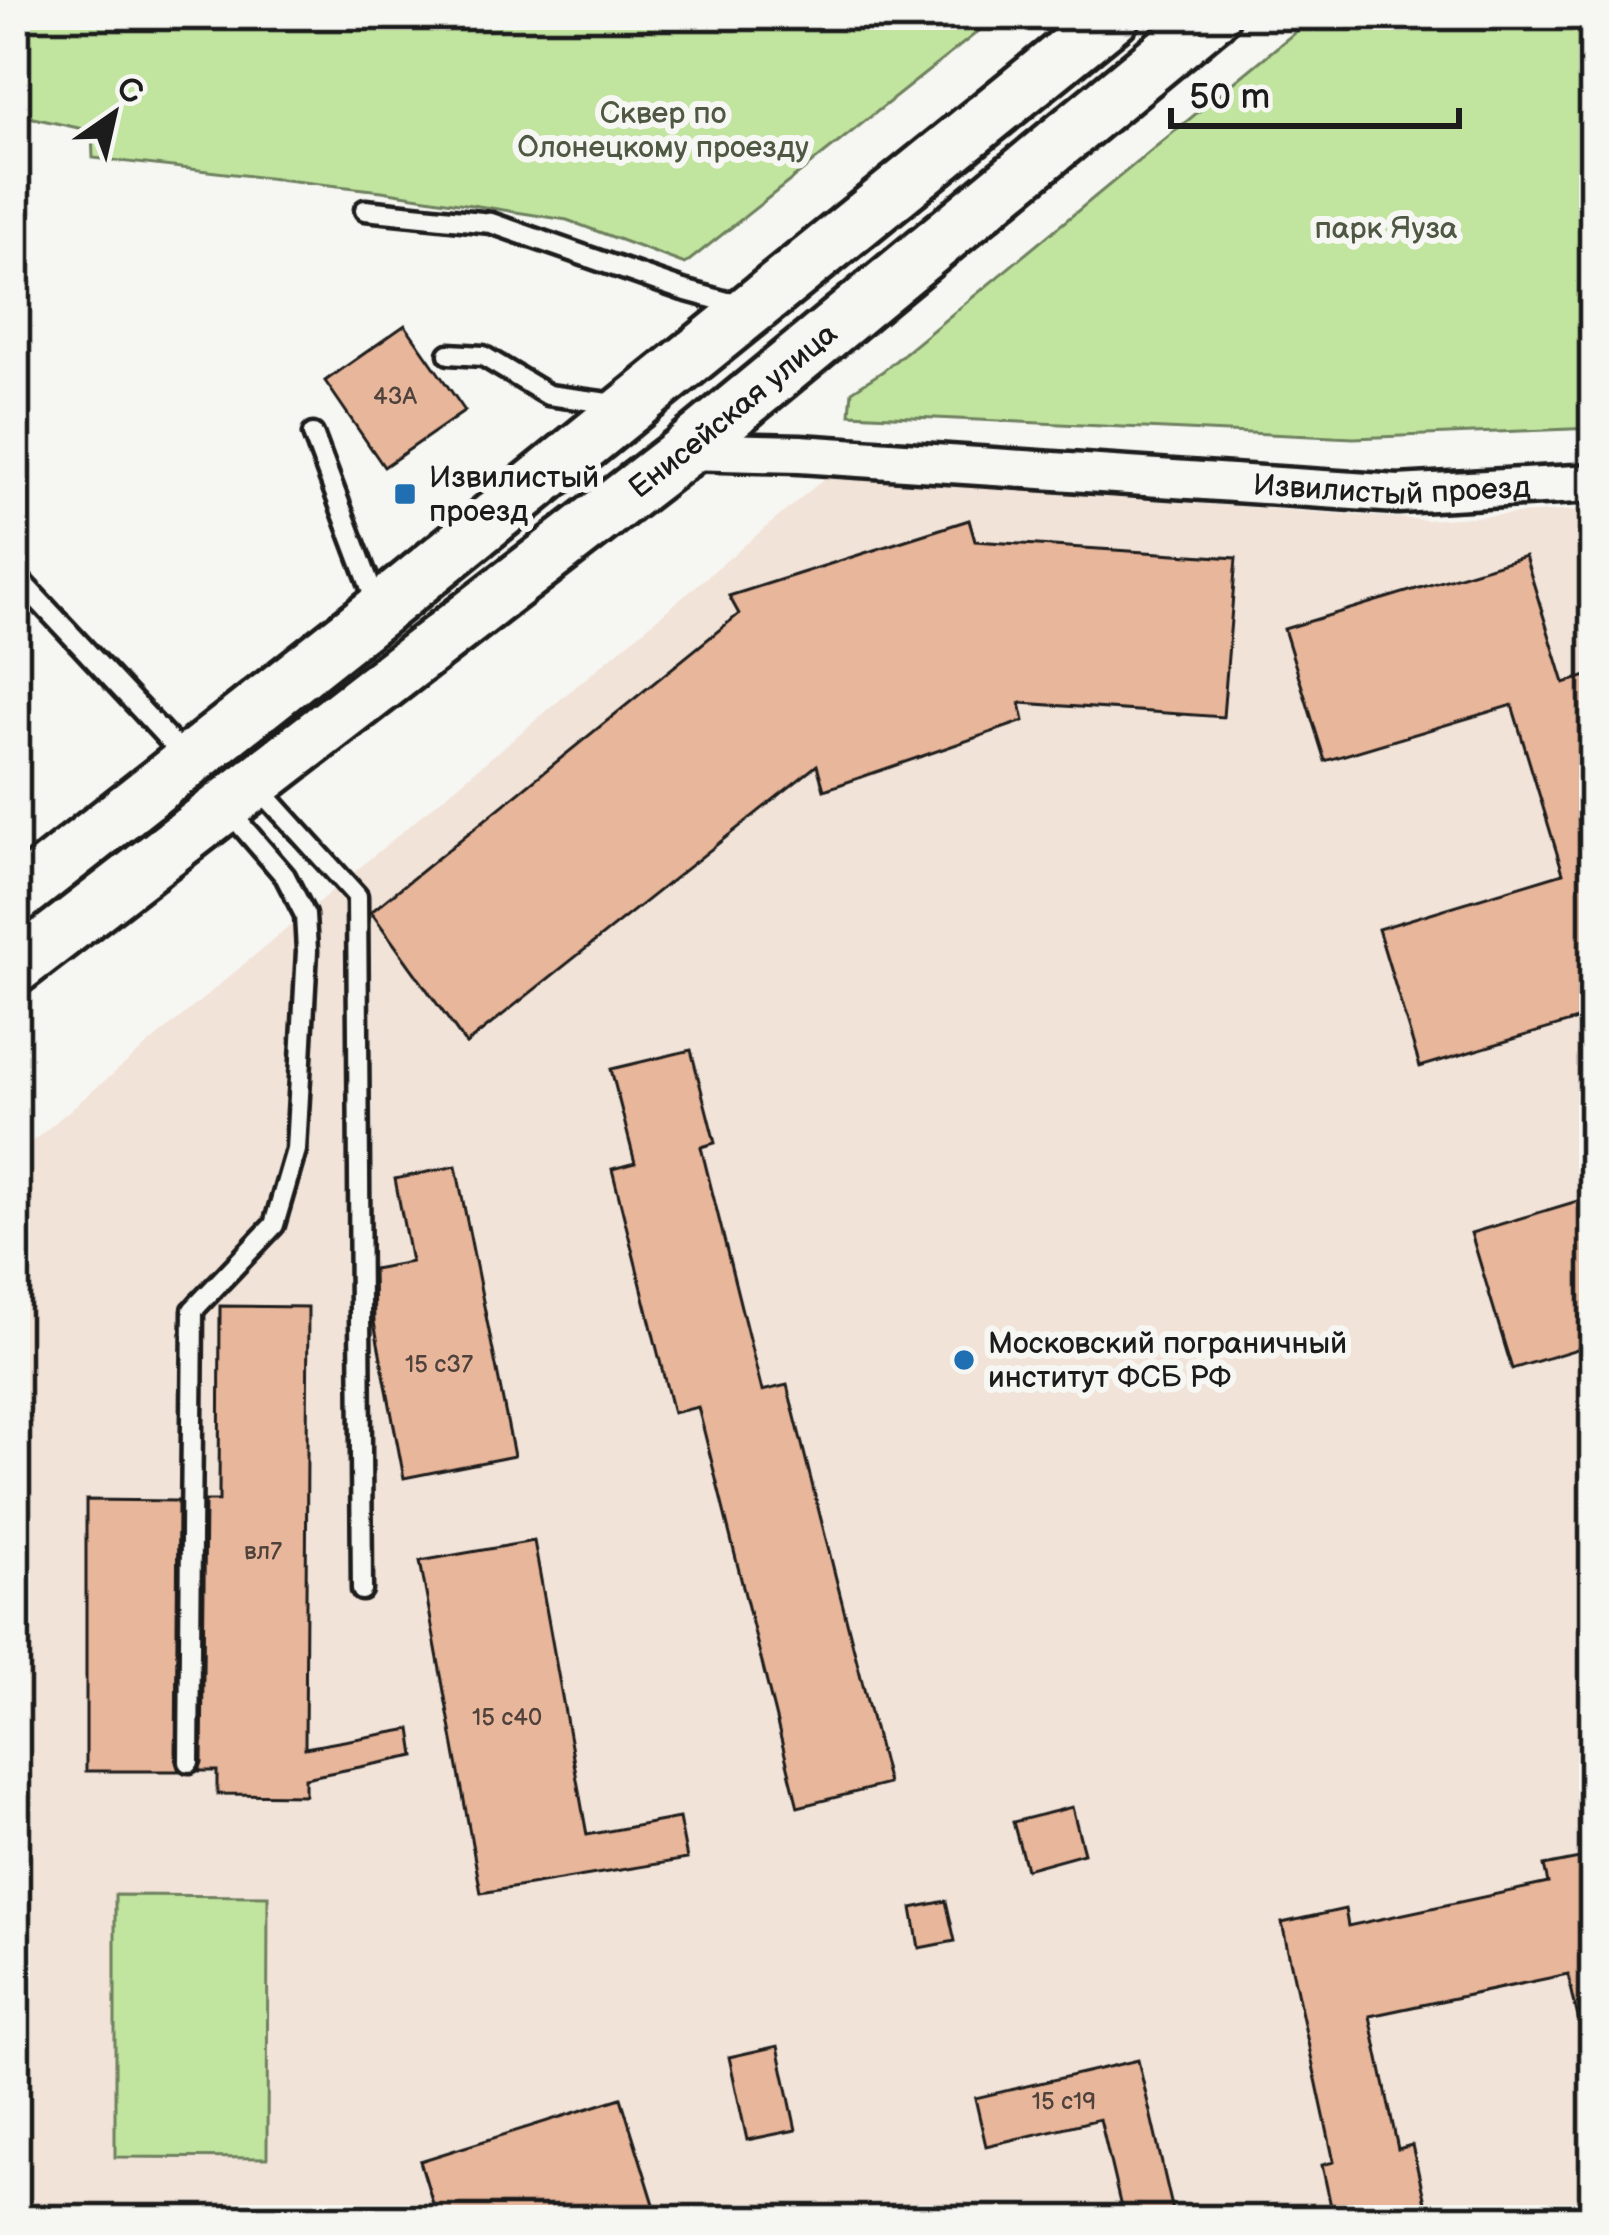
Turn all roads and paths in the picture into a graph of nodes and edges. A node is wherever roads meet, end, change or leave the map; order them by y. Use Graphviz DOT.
graph roads {
  1 [pos="1114,15"];
  2 [pos="1213,15"];
  3 [pos="365,210"];
  4 [pos="753,309"];
  5 [pos="449,355"];
  6 [pos="632,406"];
  7 [pos="313,434"];
  8 [pos="686,451"];
  9 [pos="1594,483"];
  10 [pos="15,575"];
  11 [pos="380,610"];
  12 [pos="190,762"];
  13 [pos="240,795"];
  14 [pos="15,898"];
  15 [pos="15,968"];
  16 [pos="362,1590"];
  17 [pos="189,1762"];
  1 -- 4 [label="main road"];
  2 -- 8 [label="main road, Енисейская улица"];
  3 -- 4 [label="lane"];
  4 -- 6 [label="main road"];
  5 -- 6 [label="lane"];
  6 -- 11 [label="main road"];
  7 -- 11 [label="lane"];
  8 -- 9 [label="street, Извилистый проезд"];
  8 -- 13 [label="main road, Енисейская улица"];
  10 -- 12 [label="lane"];
  11 -- 12 [label="main road"];
  12 -- 14 [label="main road"];
  13 -- 15 [label="main road, Енисейская улица"];
  13 -- 16 [label="lane"];
  13 -- 17 [label="lane"];
}
